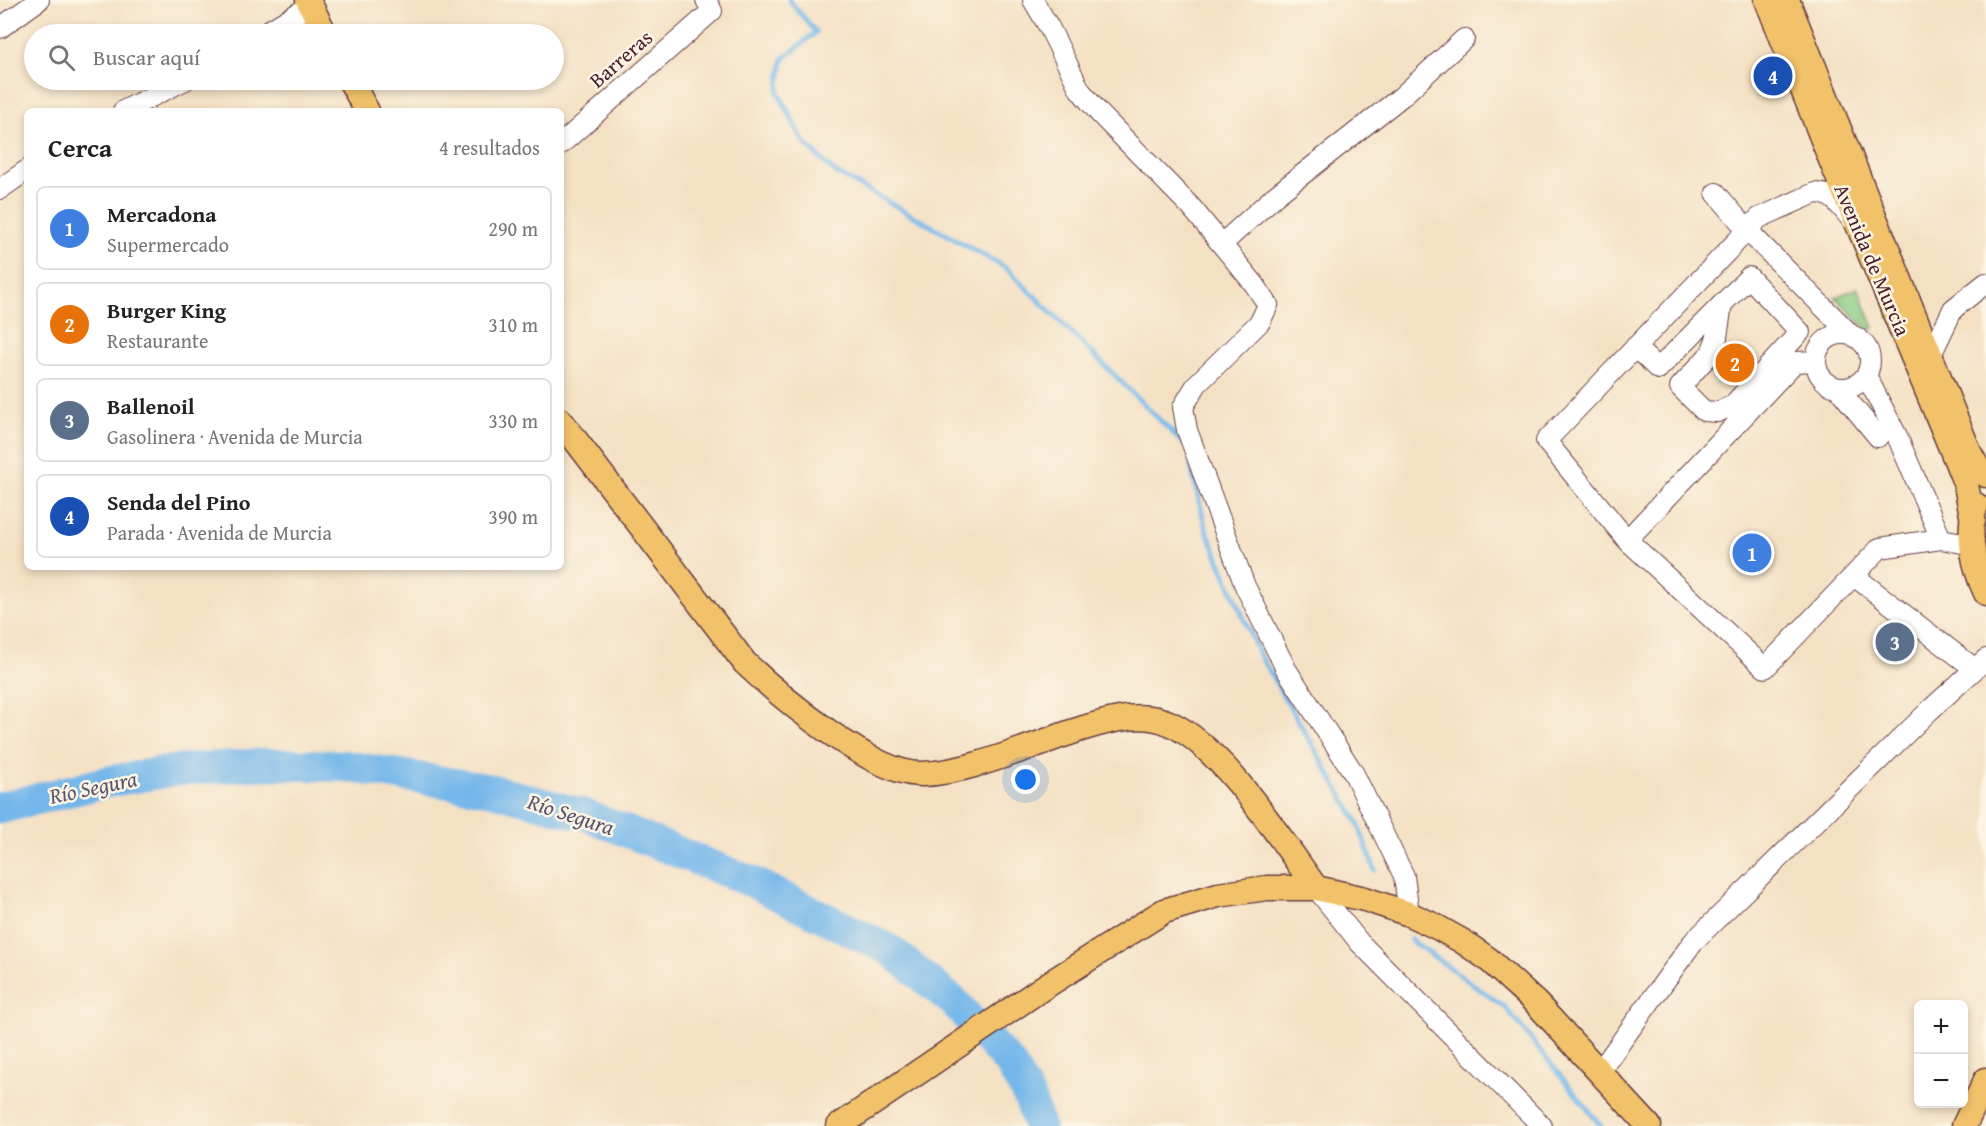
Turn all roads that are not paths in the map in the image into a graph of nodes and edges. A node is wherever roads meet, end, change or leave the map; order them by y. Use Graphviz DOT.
graph roads {
  1 [pos="39,0"];
  2 [pos="1034,0"];
  3 [pos="309,3"];
  4 [pos="709,5"];
  5 [pos="1779,5"];
  6 [pos="278,24"];
  7 [pos="320,24"];
  8 [pos="0,28"];
  9 [pos="1464,39"];
  10 [pos="1813,89"];
  11 [pos="165,90"];
  12 [pos="355,90"];
  13 [pos="129,108"];
  14 [pos="365,108"];
  15 [pos="564,141"];
  16 [pos="24,172"];
  17 [pos="0,189"];
  18 [pos="1716,193"];
  19 [pos="1859,229"];
  20 [pos="1747,230"];
  21 [pos="1222,244"];
  22 [pos="1780,263"];
  23 [pos="1986,284"];
  24 [pos="1760,288"];
  25 [pos="1722,304"];
  26 [pos="1852,336"];
  27 [pos="1635,347"];
  28 [pos="1931,355"];
  29 [pos="1815,361"];
  30 [pos="1866,375"];
  31 [pos="1838,388"];
  32 [pos="564,425"];
  33 [pos="1878,437"];
  34 [pos="1986,475"];
  35 [pos="1986,491"];
  36 [pos="1973,521"];
  37 [pos="1941,539"];
  38 [pos="1627,540"];
  39 [pos="1973,545"];
  40 [pos="1854,576"];
  41 [pos="1986,593"];
  42 [pos="1981,664"];
  43 [pos="1316,888"];
  44 [pos="1409,914"];
  45 [pos="1600,1071"];
  46 [pos="1986,1080"];
  47 [pos="839,1126"];
  48 [pos="1542,1126"];
  49 [pos="1649,1126"];
  50 [pos="1964,1126"];
  1 -- 8 [label="street"];
  2 -- 21 [label="street"];
  3 -- 6 [label="street"];
  3 -- 7 [label="main road"];
  4 -- 15 [label="street, Barreras"];
  5 -- 10 [label="main road, Avenida de Murcia"];
  9 -- 21 [label="street"];
  10 -- 19 [label="main road, Avenida de Murcia"];
  10 -- 28 [label="main road, Avenida de Murcia"];
  11 -- 13 [label="street"];
  12 -- 14 [label="main road"];
  16 -- 17 [label="street"];
  18 -- 20 [label="street"];
  19 -- 20 [label="street"];
  19 -- 36 [label="main road, Avenida de Murcia"];
  20 -- 22 [label="street"];
  20 -- 27 [label="street"];
  21 -- 44 [label="street"];
  22 -- 24 [label="street"];
  22 -- 26 [label="street"];
  23 -- 28 [label="street"];
  24 -- 25 [label="street"];
  24 -- 25 [label="street"];
  25 -- 27 [label="street"];
  26 -- 29 [label="street"];
  26 -- 30 [label="street"];
  27 -- 38 [label="street"];
  28 -- 34 [label="main road, Avenida de Murcia"];
  29 -- 31 [label="street"];
  29 -- 38 [label="street"];
  30 -- 31 [label="street"];
  30 -- 37 [label="street"];
  31 -- 33 [label="street"];
  32 -- 43 [label="main road"];
  35 -- 36 [label="main road"];
  36 -- 39 [label="main road"];
  37 -- 39 [label="street"];
  37 -- 40 [label="street"];
  38 -- 40 [label="street"];
  39 -- 41 [label="main road"];
  40 -- 42 [label="street"];
  42 -- 45 [label="street"];
  43 -- 44 [label="main road"];
  43 -- 47 [label="main road"];
  43 -- 48 [label="street"];
  44 -- 45 [label="main road"];
  45 -- 49 [label="main road"];
  46 -- 50 [label="main road"];
}
